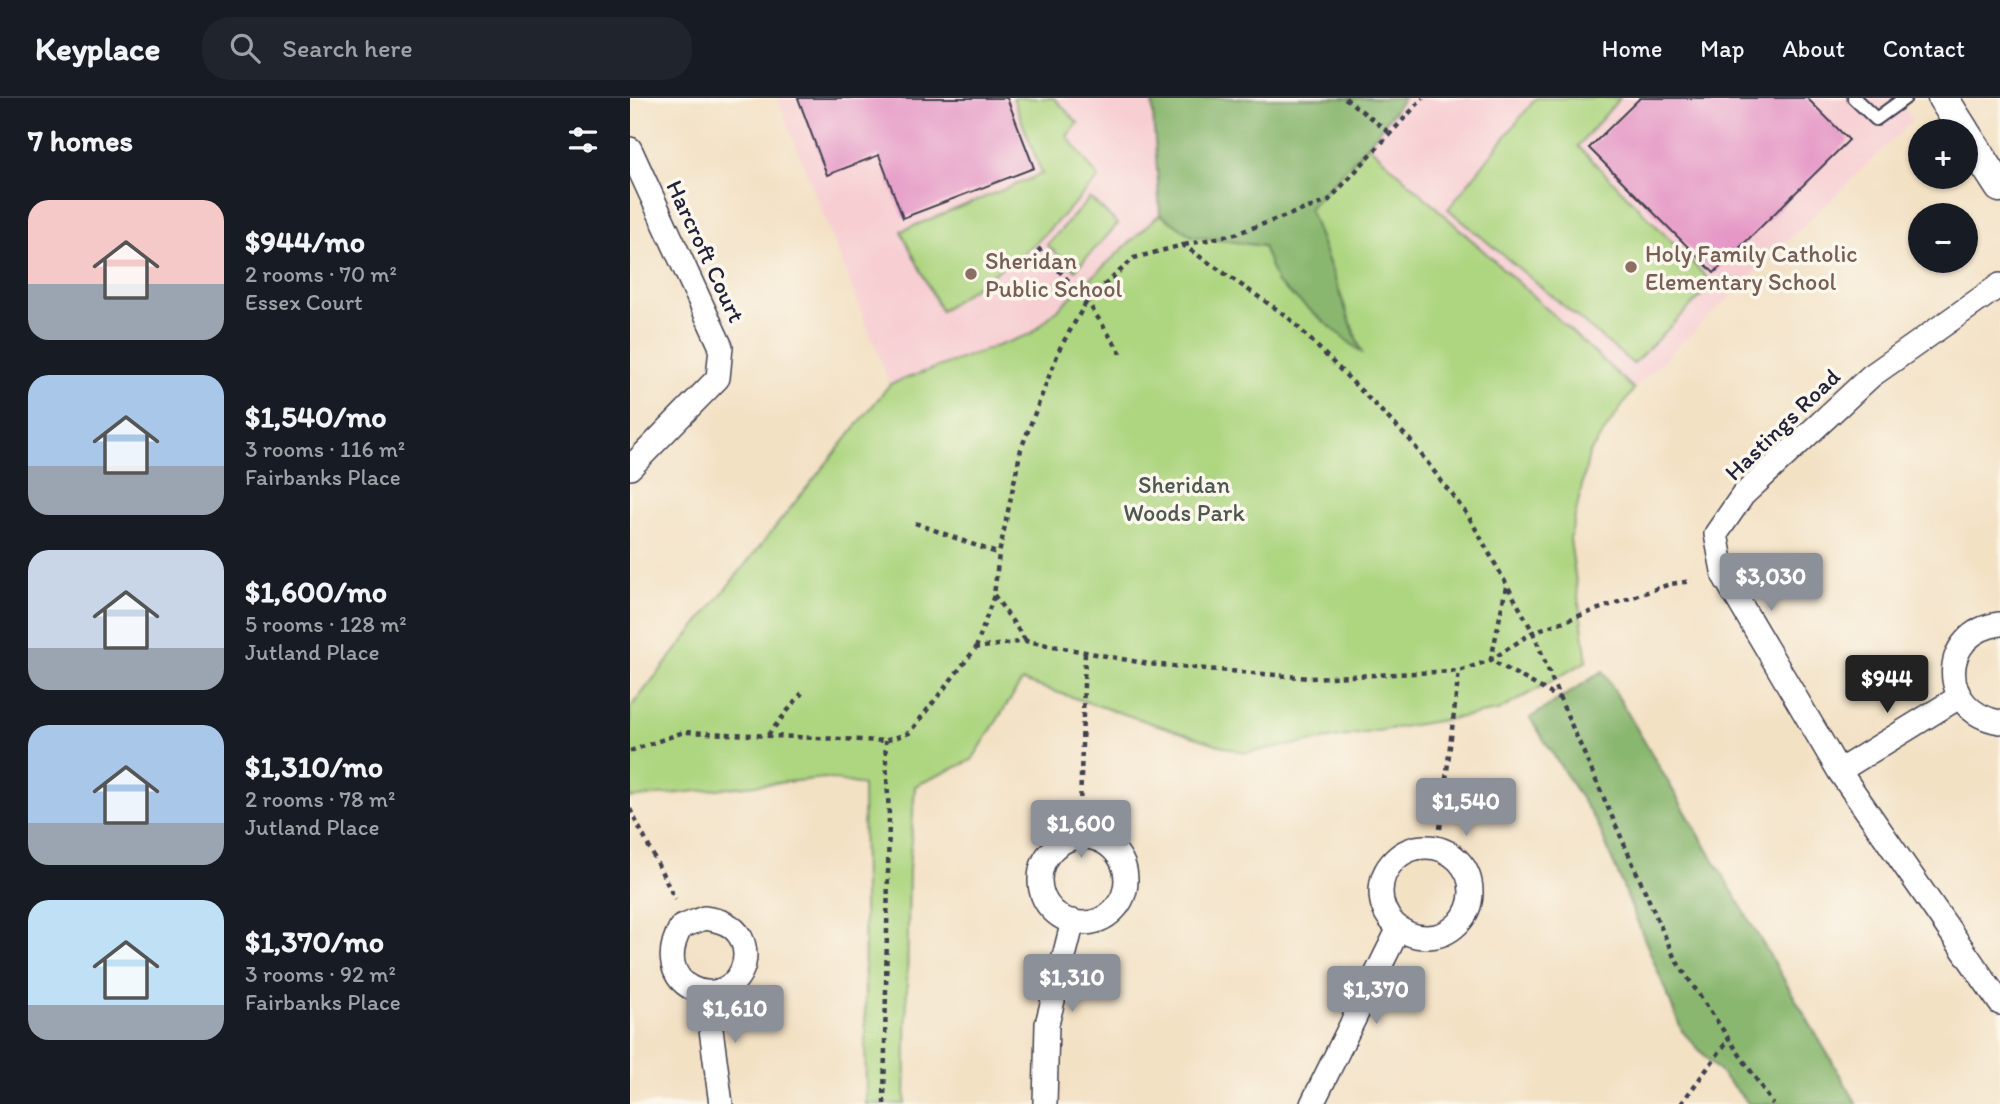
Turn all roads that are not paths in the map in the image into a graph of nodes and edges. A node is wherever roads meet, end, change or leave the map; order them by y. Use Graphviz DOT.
graph roads {
  1 [pos="1854,98"];
  2 [pos="1905,98"];
  3 [pos="1943,98"];
  4 [pos="1957,119"];
  5 [pos="630,149"];
  6 [pos="1978,152"];
  7 [pos="2000,187"];
  8 [pos="2000,285"];
  9 [pos="630,468"];
  10 [pos="2000,624"];
  11 [pos="1959,697"];
  12 [pos="2000,722"];
  13 [pos="1839,771"];
  14 [pos="1073,921"];
  15 [pos="1399,928"];
  16 [pos="706,992"];
  17 [pos="2000,1003"];
  18 [pos="720,1104"];
  19 [pos="1045,1104"];
  20 [pos="1312,1104"];
  1 -- 2 [label="lane"];
  3 -- 4 [label="street"];
  5 -- 9 [label="street, Harcroft Court"];
  6 -- 7 [label="street"];
  8 -- 13 [label="street, Hastings Road"];
  10 -- 11 [label="street"];
  11 -- 12 [label="street"];
  11 -- 13 [label="street"];
  13 -- 17 [label="street, Hastings Road"];
  14 -- 19 [label="street"];
  15 -- 20 [label="street"];
  16 -- 18 [label="street"];
}
